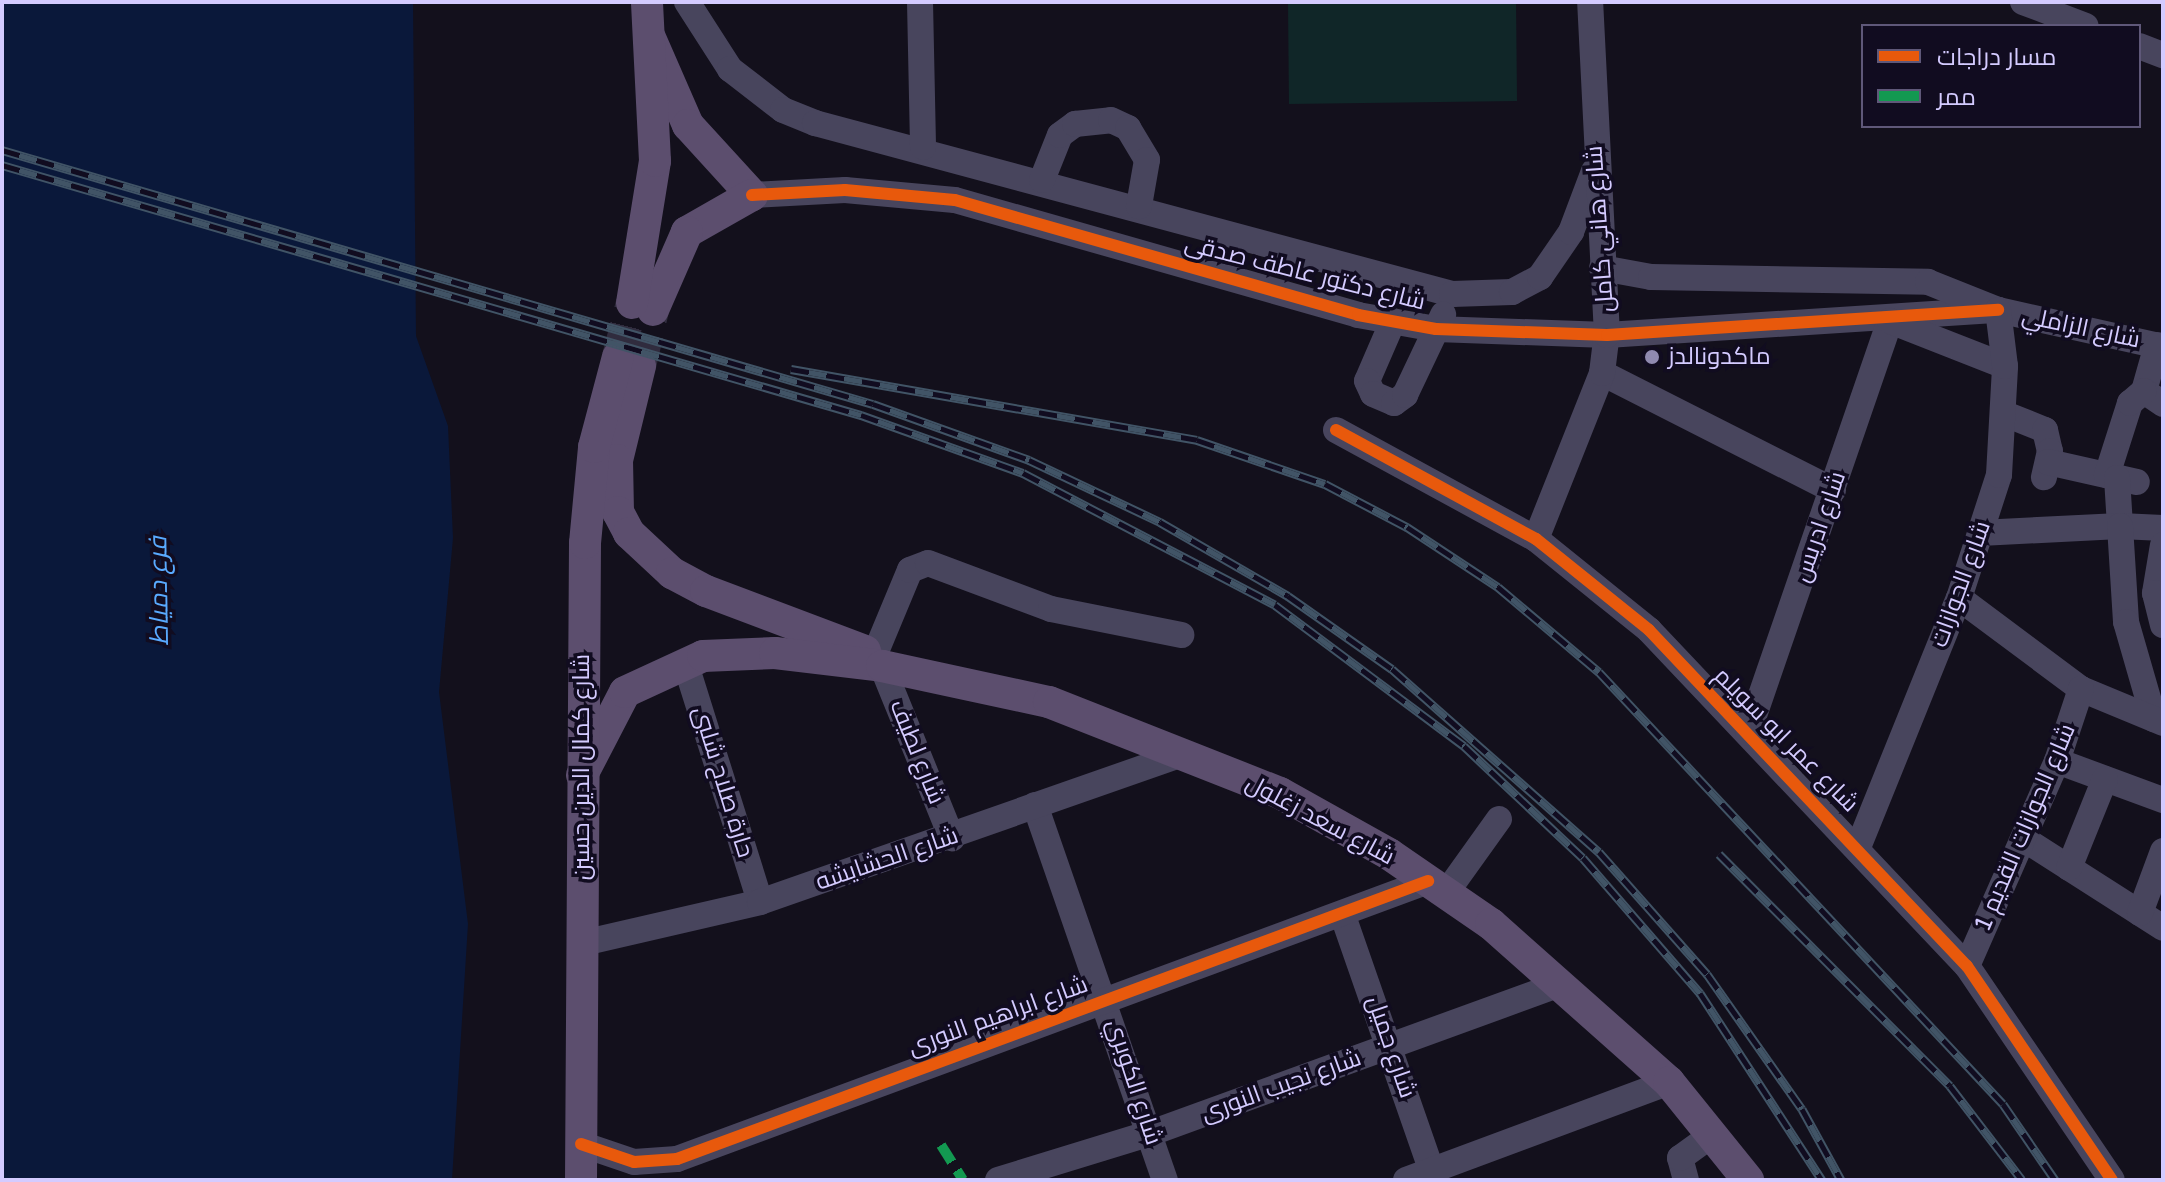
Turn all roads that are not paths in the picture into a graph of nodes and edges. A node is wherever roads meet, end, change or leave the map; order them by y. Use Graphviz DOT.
graph roads {
  1 [pos="647,2"];
  2 [pos="687,2"];
  3 [pos="920,2"];
  4 [pos="1590,2"];
  5 [pos="2023,2"];
  6 [pos="2081,24"];
  7 [pos="650,38"];
  8 [pos="2141,47"];
  9 [pos="2163,55"];
  10 [pos="923,147"];
  11 [pos="1594,171"];
  12 [pos="1042,180"];
  13 [pos="752,195"];
  14 [pos="1139,206"];
  15 [pos="1602,268"];
  16 [pos="1452,294"];
  17 [pos="1998,310"];
  18 [pos="1393,321"];
  19 [pos="1890,321"];
  20 [pos="1436,329"];
  21 [pos="1607,335"];
  22 [pos="2160,346"];
  23 [pos="629,362"];
  24 [pos="2005,366"];
  25 [pos="1602,373"];
  26 [pos="2154,398"];
  27 [pos="2005,414"];
  28 [pos="1336,430"];
  29 [pos="2120,479"];
  30 [pos="1833,490"];
  31 [pos="2120,526"];
  32 [pos="2163,528"];
  33 [pos="1980,533"];
  34 [pos="1536,539"];
  35 [pos="2163,545"];
  36 [pos="1959,598"];
  37 [pos="2163,625"];
  38 [pos="1181,635"];
  39 [pos="879,660"];
  40 [pos="685,662"];
  41 [pos="2081,689"];
  42 [pos="2159,721"];
  43 [pos="1748,733"];
  44 [pos="1185,753"];
  45 [pos="2057,761"];
  46 [pos="582,775"];
  47 [pos="2105,779"];
  48 [pos="2163,800"];
  49 [pos="1035,805"];
  50 [pos="1499,819"];
  51 [pos="952,838"];
  52 [pos="723,839"];
  53 [pos="2024,839"];
  54 [pos="1859,845"];
  55 [pos="2163,851"];
  56 [pos="2069,868"];
  57 [pos="739,870"];
  58 [pos="1437,887"];
  59 [pos="760,902"];
  60 [pos="2140,913"];
  61 [pos="1343,916"];
  62 [pos="2163,928"];
  63 [pos="583,943"];
  64 [pos="1967,966"];
  65 [pos="1561,984"];
  66 [pos="1108,999"];
  67 [pos="1393,1045"];
  68 [pos="1669,1082"];
  69 [pos="1151,1133"];
  70 [pos="1713,1134"];
  71 [pos="581,1144"];
  72 [pos="1434,1176"];
  73 [pos="581,1180"];
  74 [pos="998,1180"];
  75 [pos="1165,1180"];
  76 [pos="1406,1180"];
  77 [pos="1686,1180"];
  78 [pos="1748,1180"];
  79 [pos="2112,1180"];
  1 -- 7 [label="main road"];
  2 -- 10 [label="street, شارع دكتور عاطف صدقى"];
  3 -- 10 [label="street"];
  4 -- 11 [label="street, شارع هاني كامل"];
  5 -- 6 [label="street"];
  7 -- 13 [label="main road"];
  7 -- 13 [label="main road, شارع دكتور عاطف صدقى"];
  8 -- 9 [label="street"];
  10 -- 12 [label="street, شارع دكتور عاطف صدقى"];
  11 -- 15 [label="street, شارع هاني كامل"];
  11 -- 16 [label="street, شارع دكتور عاطف صدقى"];
  12 -- 14 [label="street, شارع دكتور عاطف صدقى"];
  12 -- 14 [label="street"];
  13 -- 18 [label="street, شارع دكتور عاطف صدقى"];
  14 -- 16 [label="street, شارع دكتور عاطف صدقى"];
  15 -- 17 [label="street"];
  15 -- 21 [label="street, شارع هاني كامل"];
  16 -- 20 [label="street"];
  17 -- 19 [label="street, شارع دكتور عاطف صدقى"];
  17 -- 22 [label="street, شارع الزاملي"];
  17 -- 24 [label="street, شارع الجوازات"];
  18 -- 20 [label="street, شارع دكتور عاطف صدقى"];
  18 -- 20 [label="street"];
  19 -- 21 [label="street, شارع دكتور عاطف صدقى"];
  19 -- 24 [label="street"];
  19 -- 30 [label="street, شارع ادريس"];
  20 -- 21 [label="street, شارع دكتور عاطف صدقى"];
  21 -- 25 [label="street, شارع هاني كامل"];
  22 -- 26 [label="street"];
  23 -- 39 [label="main road, شارع سعد زغلول"];
  23 -- 46 [label="main road, شارع كمال الدين حسين"];
  24 -- 27 [label="street, شارع الجوازات"];
  25 -- 30 [label="street"];
  25 -- 34 [label="street, شارع هاني كامل"];
  26 -- 29 [label="street"];
  27 -- 29 [label="street"];
  27 -- 33 [label="street, شارع الجوازات"];
  28 -- 34 [label="street, شارع عمر ابو سويلم"];
  29 -- 31 [label="street"];
  30 -- 43 [label="street, شارع ادريس"];
  31 -- 32 [label="street"];
  31 -- 33 [label="street"];
  31 -- 42 [label="street"];
  33 -- 36 [label="street, شارع الجوازات"];
  34 -- 43 [label="street, شارع عمر ابو سويلم"];
  35 -- 37 [label="street"];
  36 -- 41 [label="street"];
  36 -- 54 [label="street, شارع الجوازات"];
  38 -- 39 [label="street"];
  39 -- 40 [label="main road, شارع سعد زغلول"];
  39 -- 44 [label="main road, شارع سعد زغلول"];
  39 -- 51 [label="street, شارع لطيف"];
  40 -- 46 [label="main road, شارع سعد زغلول"];
  40 -- 57 [label="street, حارة صلاح شلبى"];
  41 -- 42 [label="street"];
  41 -- 45 [label="street, شارع الجوازات القديم 1"];
  43 -- 54 [label="street, شارع عمر ابو سويلم"];
  44 -- 49 [label="street, شارع الحشايشه"];
  44 -- 58 [label="main road, شارع سعد زغلول"];
  45 -- 47 [label="street"];
  45 -- 53 [label="street, شارع الجوازات القديم 1"];
  46 -- 63 [label="main road, شارع كمال الدين حسين"];
  47 -- 48 [label="street"];
  47 -- 56 [label="street"];
  49 -- 51 [label="street, شارع الحشايشه"];
  49 -- 66 [label="street, شارع الكوبري"];
  50 -- 58 [label="street"];
  51 -- 59 [label="street, شارع الحشايشه"];
  52 -- 57 [label="street"];
  53 -- 56 [label="street"];
  53 -- 64 [label="street, شارع الجوازات القديم 1"];
  54 -- 64 [label="street, شارع عمر ابو سويلم"];
  55 -- 60 [label="street"];
  56 -- 60 [label="street"];
  57 -- 59 [label="street, حارة صلاح شلبى"];
  58 -- 61 [label="street, شارع ابراهيم النورى"];
  58 -- 65 [label="main road, شارع سعد زغلول"];
  59 -- 63 [label="street, شارع الحشايشه"];
  60 -- 62 [label="street"];
  61 -- 66 [label="street, شارع ابراهيم النورى"];
  61 -- 67 [label="street, شارع جميل"];
  63 -- 71 [label="main road, شارع كمال الدين حسين"];
  64 -- 79 [label="street, شارع عمر ابو سويلم"];
  65 -- 67 [label="street, شارع نجيب النورى"];
  65 -- 68 [label="main road, شارع سعد زغلول"];
  66 -- 69 [label="street, شارع الكوبري"];
  66 -- 71 [label="street, شارع ابراهيم النورى"];
  67 -- 69 [label="street, شارع نجيب النورى"];
  67 -- 72 [label="street, شارع جميل"];
  68 -- 70 [label="main road, شارع سعد زغلول"];
  68 -- 72 [label="street"];
  69 -- 74 [label="street, شارع نجيب النورى"];
  69 -- 75 [label="street, شارع الكوبري"];
  70 -- 77 [label="street"];
  70 -- 78 [label="main road, شارع سعد زغلول"];
  71 -- 73 [label="main road, شارع كمال الدين حسين"];
  72 -- 76 [label="street"];
}
